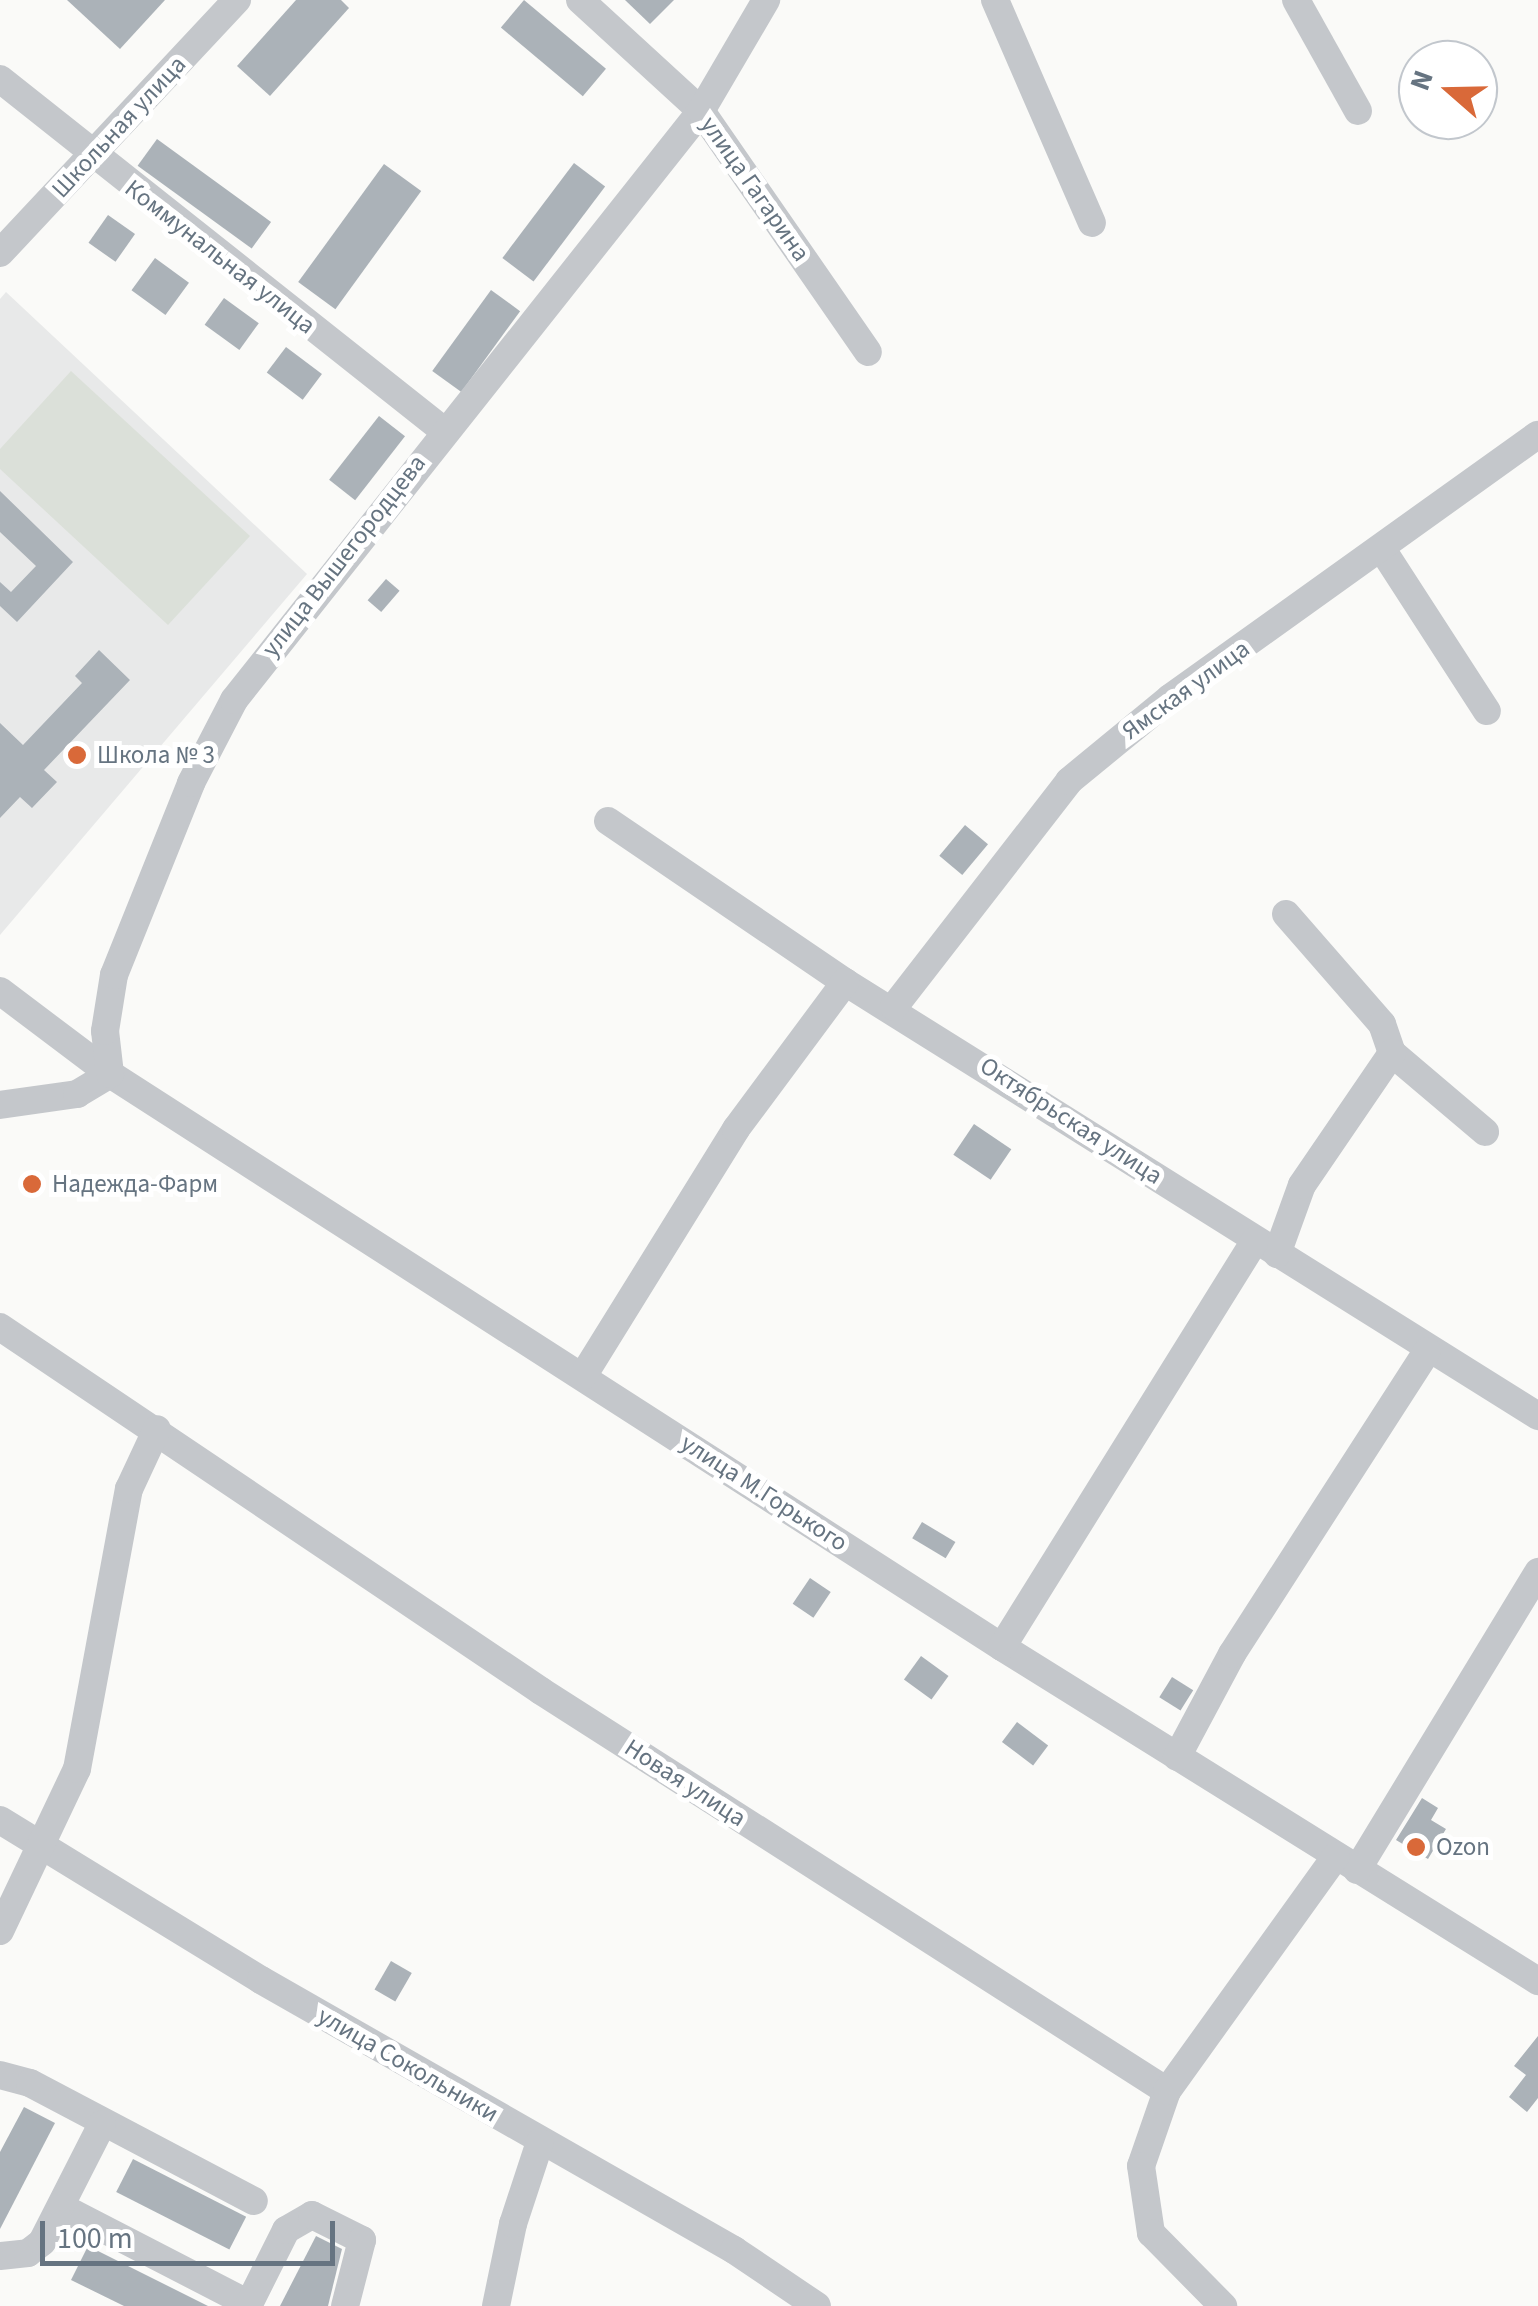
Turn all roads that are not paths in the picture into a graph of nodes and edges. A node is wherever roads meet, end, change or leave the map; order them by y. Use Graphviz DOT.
graph roads {
  1 [pos="237,0"];
  2 [pos="580,0"];
  3 [pos="766,0"];
  4 [pos="995,0"];
  5 [pos="1296,0"];
  6 [pos="0,79"];
  7 [pos="701,111"];
  8 [pos="1358,112"];
  9 [pos="91,157"];
  10 [pos="1092,224"];
  11 [pos="0,253"];
  12 [pos="868,352"];
  13 [pos="443,430"];
  14 [pos="1538,435"];
  15 [pos="1382,549"];
  16 [pos="1487,711"];
  17 [pos="608,822"];
  18 [pos="1286,914"];
  19 [pos="844,982"];
  20 [pos="0,991"];
  21 [pos="894,1007"];
  22 [pos="1392,1054"];
  23 [pos="110,1074"];
  24 [pos="0,1106"];
  25 [pos="1485,1132"];
  26 [pos="1266,1247"];
  27 [pos="0,1326"];
  28 [pos="1427,1351"];
  29 [pos="583,1376"];
  30 [pos="1538,1416"];
  31 [pos="157,1429"];
  32 [pos="1538,1572"];
  33 [pos="1002,1647"];
  34 [pos="1177,1757"];
  35 [pos="0,1820"];
  36 [pos="43,1845"];
  37 [pos="1346,1863"];
  38 [pos="0,1931"];
  39 [pos="1538,1982"];
  40 [pos="0,2075"];
  41 [pos="1167,2091"];
  42 [pos="102,2124"];
  43 [pos="540,2142"];
  44 [pos="254,2201"];
  45 [pos="63,2208"];
  46 [pos="0,2256"];
  47 [pos="248,2305"];
  48 [pos="345,2306"];
  49 [pos="496,2306"];
  50 [pos="817,2306"];
  51 [pos="1223,2306"];
  1 -- 9 [label="street, Школьная улица"];
  2 -- 7 [label="street, улица Гагарина"];
  3 -- 7 [label="street, улица Вышегородцева"];
  4 -- 10 [label="street"];
  5 -- 8 [label="street"];
  6 -- 9 [label="street, Коммунальная улица"];
  7 -- 12 [label="street, улица Гагарина"];
  7 -- 13 [label="street, улица Вышегородцева"];
  9 -- 11 [label="street, Школьная улица"];
  9 -- 13 [label="street, Коммунальная улица"];
  13 -- 23 [label="street, улица Вышегородцева"];
  14 -- 15 [label="street, Ямская улица"];
  15 -- 16 [label="street"];
  15 -- 21 [label="street, Ямская улица"];
  17 -- 19 [label="street, Октябрьская улица"];
  18 -- 22 [label="street"];
  19 -- 21 [label="street, Октябрьская улица"];
  19 -- 29 [label="street"];
  20 -- 23 [label="street, улица М.Горького"];
  21 -- 26 [label="street, Октябрьская улица"];
  22 -- 25 [label="street"];
  22 -- 26 [label="street"];
  23 -- 24 [label="street"];
  23 -- 29 [label="street, улица М.Горького"];
  26 -- 28 [label="street, Октябрьская улица"];
  26 -- 33 [label="street"];
  27 -- 31 [label="street, Новая улица"];
  28 -- 30 [label="street, Октябрьская улица"];
  28 -- 34 [label="street"];
  29 -- 33 [label="street, улица М.Горького"];
  31 -- 36 [label="street"];
  31 -- 41 [label="street, Новая улица"];
  32 -- 37 [label="street"];
  33 -- 34 [label="street, улица М.Горького"];
  34 -- 37 [label="street, улица М.Горького"];
  35 -- 36 [label="street, улица Сокольники"];
  36 -- 38 [label="street"];
  36 -- 43 [label="street, улица Сокольники"];
  37 -- 39 [label="street, улица М.Горького"];
  37 -- 41 [label="street"];
  40 -- 42 [label="street"];
  41 -- 51 [label="street"];
  42 -- 44 [label="street"];
  42 -- 45 [label="street"];
  43 -- 49 [label="street"];
  43 -- 50 [label="street, улица Сокольники"];
  45 -- 46 [label="street"];
  45 -- 47 [label="street"];
  47 -- 48 [label="street"];
}
